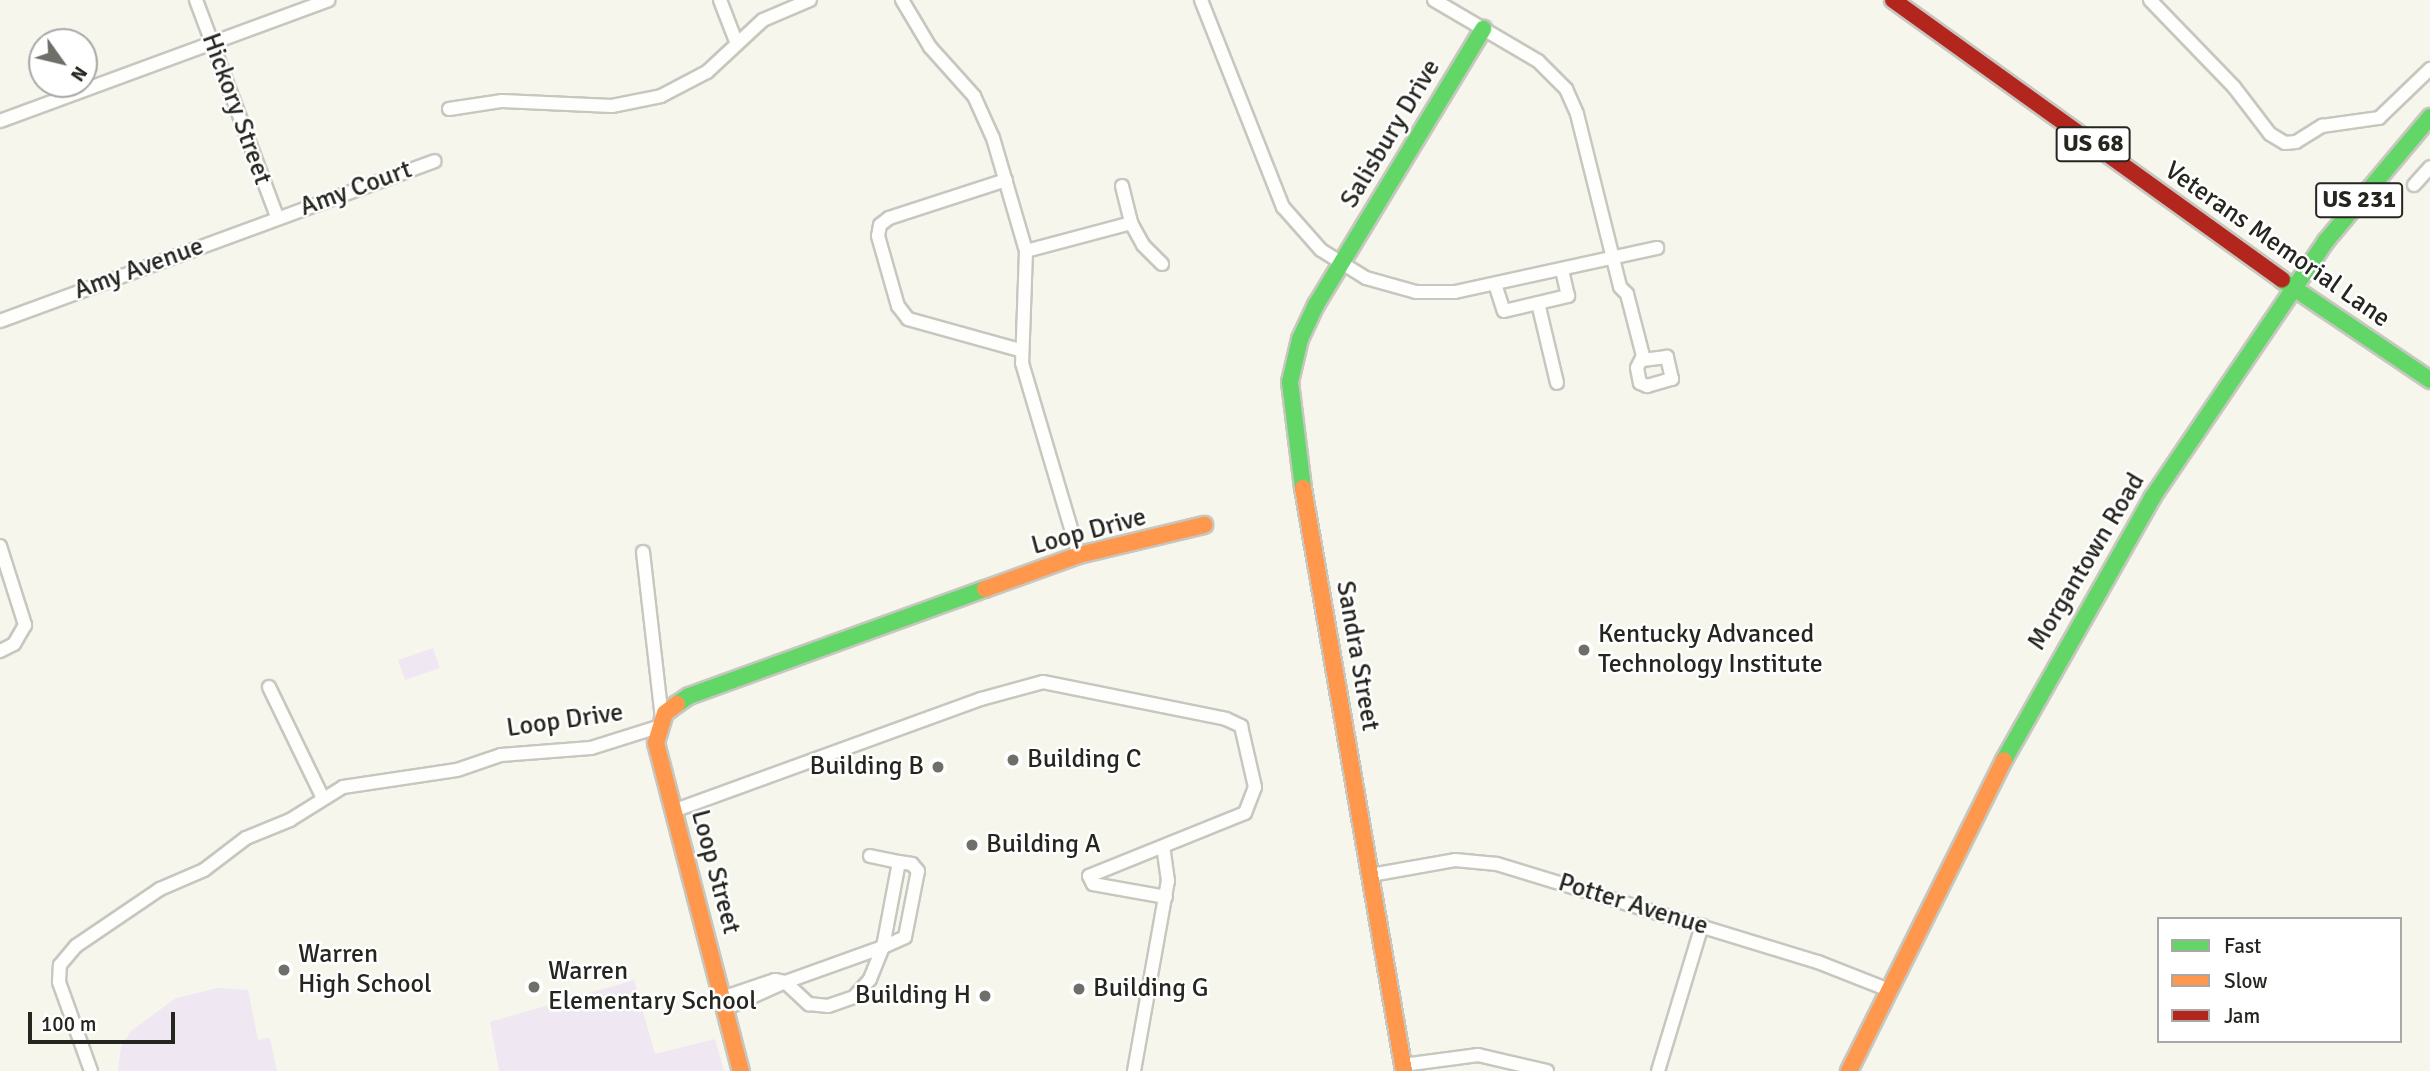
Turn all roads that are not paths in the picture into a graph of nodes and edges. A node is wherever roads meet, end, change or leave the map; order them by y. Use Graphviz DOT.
graph roads {
  1 [pos="196,0"];
  2 [pos="328,0"];
  3 [pos="720,0"];
  4 [pos="807,0"];
  5 [pos="902,0"];
  6 [pos="1201,0"];
  7 [pos="1434,0"];
  8 [pos="1893,0"];
  9 [pos="2150,0"];
  10 [pos="1483,29"];
  11 [pos="211,43"];
  12 [pos="737,44"];
  13 [pos="2430,69"];
  14 [pos="449,109"];
  15 [pos="2430,117"];
  16 [pos="0,121"];
  17 [pos="434,161"];
  18 [pos="2430,167"];
  19 [pos="1006,180"];
  20 [pos="1122,186"];
  21 [pos="2414,186"];
  22 [pos="277,217"];
  23 [pos="1131,223"];
  24 [pos="1657,248"];
  25 [pos="1026,251"];
  26 [pos="1612,259"];
  27 [pos="1162,264"];
  28 [pos="1342,265"];
  29 [pos="1562,270"];
  30 [pos="1495,285"];
  31 [pos="2293,288"];
  32 [pos="1538,303"];
  33 [pos="0,321"];
  34 [pos="1020,350"];
  35 [pos="1642,360"];
  36 [pos="2430,380"];
  37 [pos="1557,383"];
  38 [pos="1204,525"];
  39 [pos="0,546"];
  40 [pos="643,552"];
  41 [pos="1079,555"];
  42 [pos="0,651"];
  43 [pos="269,687"];
  44 [pos="660,722"];
  45 [pos="323,798"];
  46 [pos="673,811"];
  47 [pos="1163,846"];
  48 [pos="870,856"];
  49 [pos="899,862"];
  50 [pos="1371,875"];
  51 [pos="1166,897"];
  52 [pos="1702,926"];
  53 [pos="883,947"];
  54 [pos="862,955"];
  55 [pos="874,966"];
  56 [pos="785,982"];
  57 [pos="1889,990"];
  58 [pos="724,1004"];
  59 [pos="1449,1057"];
  60 [pos="1403,1068"];
  61 [pos="91,1071"];
  62 [pos="741,1071"];
  63 [pos="1134,1071"];
  64 [pos="1452,1071"];
  65 [pos="1547,1071"];
  66 [pos="1658,1071"];
  67 [pos="1849,1071"];
  1 -- 11 [label="street, Hickory Street"];
  2 -- 11 [label="street"];
  3 -- 12 [label="street"];
  4 -- 12 [label="street"];
  5 -- 19 [label="street"];
  6 -- 28 [label="street"];
  7 -- 10 [label="street"];
  8 -- 31 [label="street, Veterans Memorial Lane / US 68"];
  9 -- 13 [label="street"];
  10 -- 26 [label="street"];
  10 -- 28 [label="street, Salisbury Drive"];
  11 -- 16 [label="street"];
  11 -- 22 [label="street, Hickory Street"];
  12 -- 14 [label="street"];
  15 -- 31 [label="street, Morgantown Road / US 231"];
  17 -- 22 [label="street, Amy Court"];
  18 -- 21 [label="street"];
  19 -- 25 [label="street"];
  19 -- 34 [label="street"];
  20 -- 23 [label="street"];
  22 -- 33 [label="street, Amy Avenue"];
  23 -- 25 [label="street"];
  23 -- 27 [label="street"];
  24 -- 26 [label="street"];
  25 -- 34 [label="street"];
  26 -- 29 [label="street"];
  26 -- 35 [label="street"];
  28 -- 30 [label="street"];
  28 -- 50 [label="street, Sandra Street"];
  29 -- 30 [label="street"];
  29 -- 32 [label="street"];
  30 -- 32 [label="street"];
  31 -- 36 [label="street, Veterans Memorial Lane / US 68"];
  31 -- 57 [label="street, Morgantown Road"];
  32 -- 37 [label="street"];
  34 -- 41 [label="street"];
  38 -- 41 [label="street, Loop Drive"];
  39 -- 42 [label="street"];
  40 -- 44 [label="street"];
  41 -- 44 [label="street, Loop Drive"];
  43 -- 45 [label="street"];
  44 -- 45 [label="street, Loop Drive"];
  44 -- 46 [label="street, Loop Street"];
  45 -- 61 [label="street, Loop Drive"];
  46 -- 47 [label="street"];
  46 -- 58 [label="street, Loop Street"];
  47 -- 51 [label="street"];
  47 -- 51 [label="street"];
  48 -- 49 [label="street"];
  49 -- 53 [label="street"];
  49 -- 53 [label="street"];
  50 -- 52 [label="street, Potter Avenue"];
  50 -- 60 [label="street, Sandra Street"];
  51 -- 63 [label="street"];
  52 -- 57 [label="street, Potter Avenue"];
  52 -- 66 [label="street"];
  53 -- 54 [label="street"];
  53 -- 55 [label="street"];
  54 -- 55 [label="street"];
  54 -- 56 [label="street"];
  55 -- 56 [label="street"];
  56 -- 58 [label="street"];
  57 -- 67 [label="street, Morgantown Road"];
  58 -- 62 [label="street, Loop Street"];
  59 -- 60 [label="street"];
  59 -- 64 [label="street"];
  59 -- 65 [label="street"];
}
